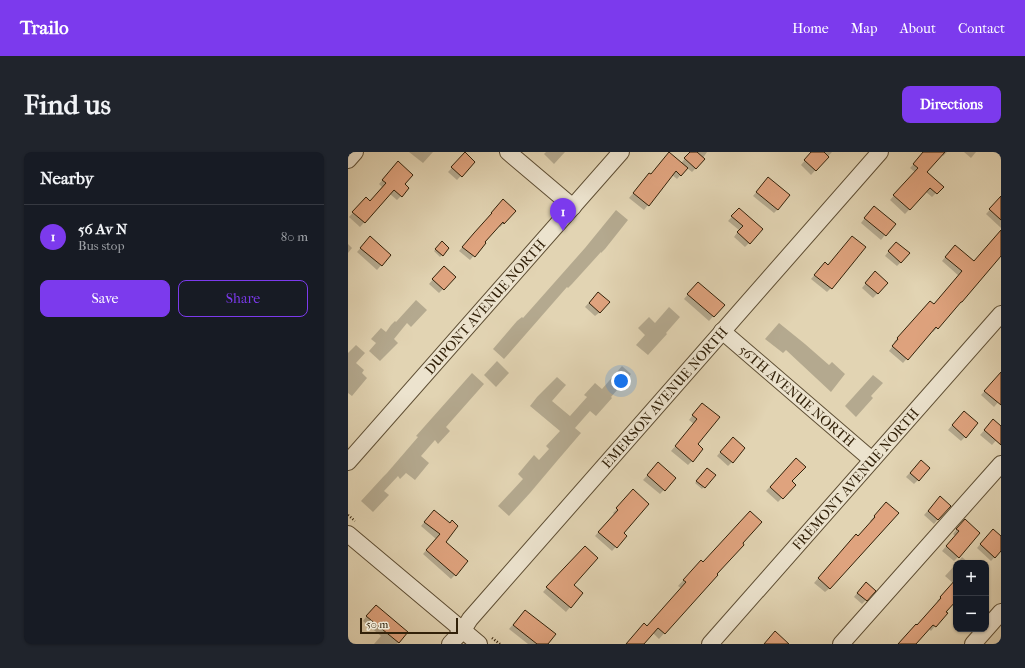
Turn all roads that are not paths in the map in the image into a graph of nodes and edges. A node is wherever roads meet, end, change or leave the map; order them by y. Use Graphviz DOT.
graph roads {
  1 [pos="355,152"];
  2 [pos="508,152"];
  3 [pos="621,152"];
  4 [pos="880,152"];
  5 [pos="348,160"];
  6 [pos="573,207"];
  7 [pos="1001,314"];
  8 [pos="722,331"];
  9 [pos="872,460"];
  10 [pos="348,462"];
  11 [pos="1001,464"];
  12 [pos="348,534"];
  13 [pos="1001,612"];
  14 [pos="462,630"];
  15 [pos="450,644"];
  16 [pos="478,644"];
  17 [pos="710,644"];
  18 [pos="841,644"];
  19 [pos="973,644"];
  1 -- 5 [label="street"];
  2 -- 6 [label="street"];
  3 -- 6 [label="street, DUPONT AVENUE NORTH"];
  4 -- 8 [label="street, EMERSON AVENUE NORTH"];
  6 -- 10 [label="street, DUPONT AVENUE NORTH"];
  7 -- 9 [label="street, FREMONT AVENUE NORTH"];
  8 -- 9 [label="street, 56TH AVENUE NORTH"];
  8 -- 14 [label="street, EMERSON AVENUE NORTH"];
  9 -- 17 [label="street, FREMONT AVENUE NORTH"];
  11 -- 18 [label="street"];
  12 -- 14 [label="street"];
  13 -- 19 [label="street"];
  14 -- 15 [label="street, EMERSON AVENUE NORTH"];
  14 -- 16 [label="street"];
}
